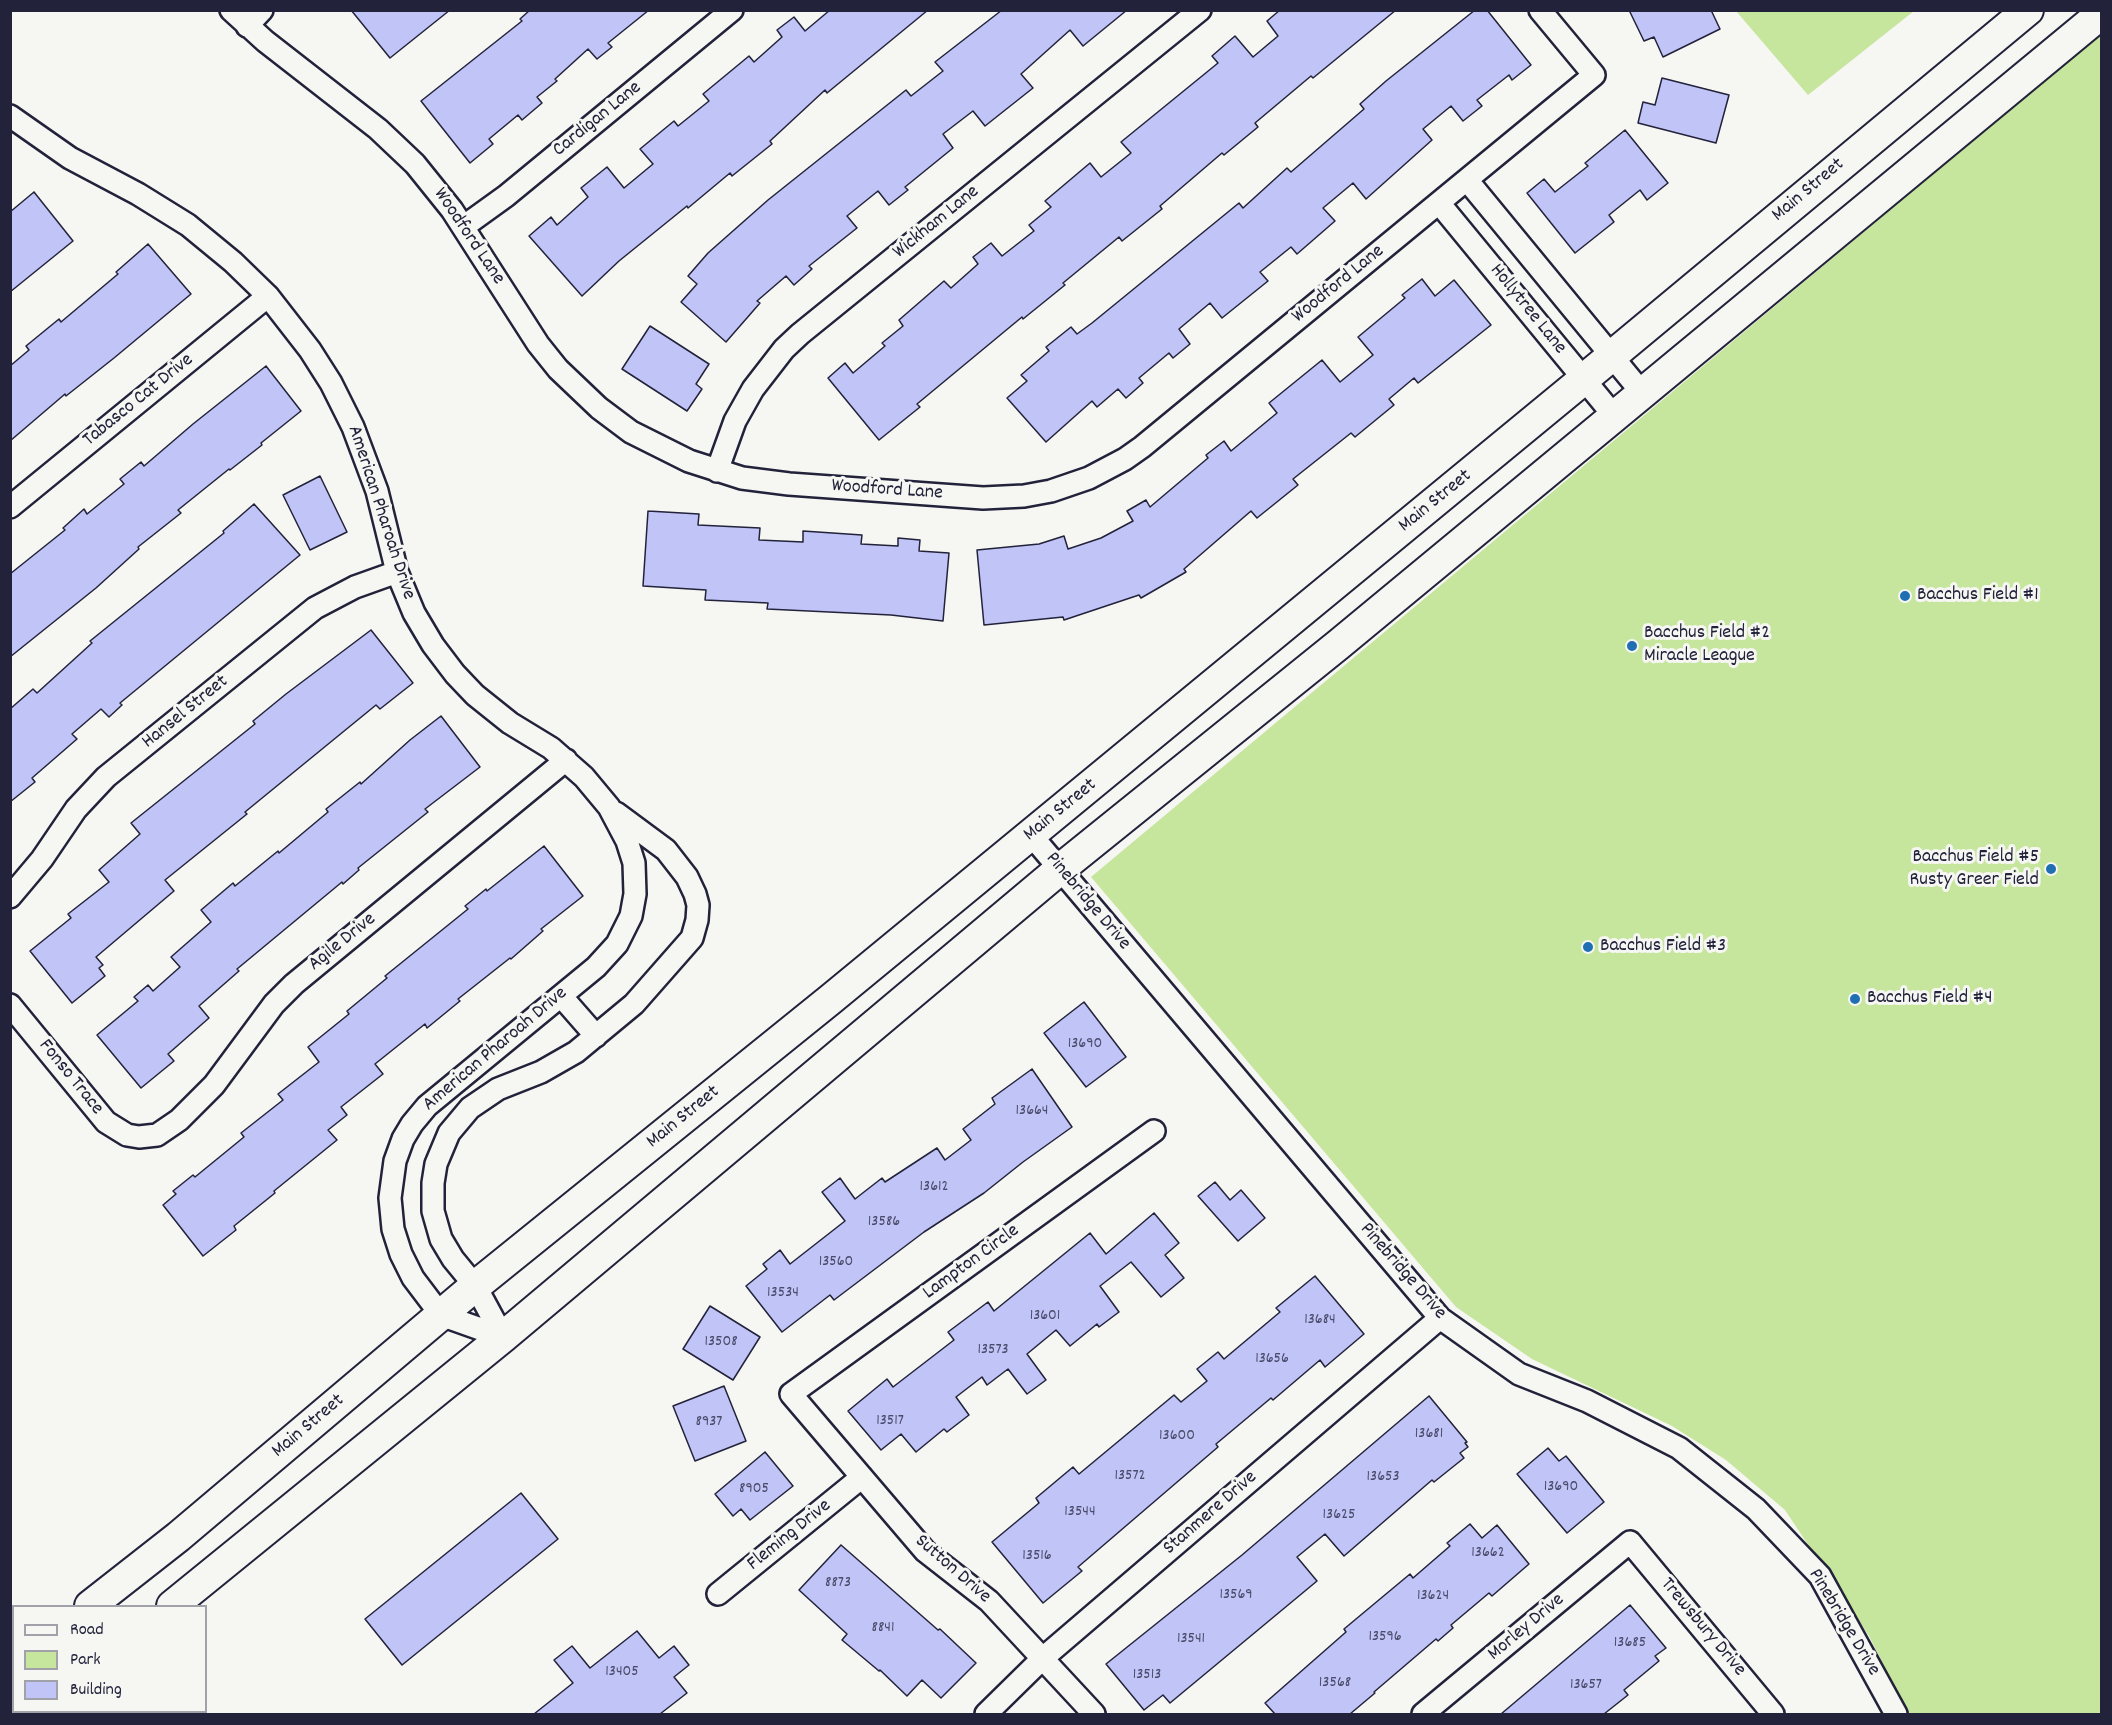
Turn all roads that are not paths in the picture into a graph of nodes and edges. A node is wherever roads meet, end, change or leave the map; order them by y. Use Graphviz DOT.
graph roads {
  1 [pos="231,10"];
  2 [pos="732,10"];
  3 [pos="1200,10"];
  4 [pos="1540,10"];
  5 [pos="2028,10"];
  6 [pos="2102,13"];
  7 [pos="255,18"];
  8 [pos="15,127"];
  9 [pos="1467,180"];
  10 [pos="1439,203"];
  11 [pos="463,228"];
  12 [pos="268,296"];
  13 [pos="1612,356"];
  14 [pos="1584,379"];
  15 [pos="1643,394"];
  16 [pos="1615,417"];
  17 [pos="717,471"];
  18 [pos="10,507"];
  19 [pos="397,572"];
  20 [pos="566,760"];
  21 [pos="609,807"];
  22 [pos="1031,835"];
  23 [pos="1059,870"];
  24 [pos="10,897"];
  25 [pos="561,996"];
  26 [pos="10,1005"];
  27 [pos="596,1036"];
  28 [pos="1154,1131"];
  29 [pos="139,1137"];
  30 [pos="476,1287"];
  31 [pos="441,1316"];
  32 [pos="1440,1318"];
  33 [pos="503,1337"];
  34 [pos="791,1394"];
  35 [pos="862,1477"];
  36 [pos="1630,1542"];
  37 [pos="718,1594"];
  38 [pos="91,1605"];
  39 [pos="173,1605"];
  40 [pos="1043,1658"];
  41 [pos="986,1714"];
  42 [pos="1094,1714"];
  43 [pos="1423,1714"];
  44 [pos="1773,1714"];
  45 [pos="1896,1714"];
  1 -- 7 [label="street, Woodford Lane"];
  2 -- 11 [label="street, Cardigan Lane"];
  3 -- 17 [label="street, Wickham Lane"];
  4 -- 9 [label="street, Woodford Lane"];
  5 -- 13 [label="main road, Main Street"];
  6 -- 15 [label="main road"];
  7 -- 11 [label="street, Woodford Lane"];
  8 -- 12 [label="street, American Pharoah Drive"];
  9 -- 10 [label="street, Woodford Lane"];
  9 -- 13 [label="street, Hollytree Lane"];
  10 -- 14 [label="street, Hollytree Lane"];
  10 -- 17 [label="street, Woodford Lane"];
  11 -- 17 [label="street, Woodford Lane"];
  12 -- 18 [label="street, Tabasco Cat Drive"];
  12 -- 19 [label="street, American Pharoah Drive"];
  13 -- 14 [label="main road, Main Street"];
  13 -- 15 [label="street, Hollytree Lane"];
  14 -- 16 [label="street, Hollytree Lane"];
  14 -- 22 [label="main road, Main Street"];
  15 -- 16 [label="main road"];
  16 -- 23 [label="main road"];
  19 -- 20 [label="street, American Pharoah Drive"];
  19 -- 24 [label="street, Hansel Street"];
  20 -- 21 [label="street, American Pharoah Drive"];
  20 -- 29 [label="street, Agile Drive"];
  21 -- 25 [label="street, American Pharoah Drive"];
  21 -- 27 [label="street, American Pharoah Drive"];
  22 -- 23 [label="street, Pinebridge Drive"];
  22 -- 30 [label="main road, Main Street"];
  23 -- 32 [label="street, Pinebridge Drive"];
  23 -- 33 [label="main road"];
  25 -- 27 [label="street"];
  25 -- 31 [label="street, American Pharoah Drive"];
  26 -- 29 [label="street, Fonso Trace"];
  27 -- 30 [label="street, American Pharoah Drive"];
  28 -- 34 [label="street, Lampton Circle"];
  30 -- 31 [label="main road, Main Street"];
  30 -- 33 [label="street, American Pharoah Drive"];
  31 -- 33 [label="street"];
  31 -- 38 [label="main road, Main Street"];
  32 -- 40 [label="street, Stanmere Drive"];
  32 -- 45 [label="street, Pinebridge Drive"];
  33 -- 39 [label="main road"];
  34 -- 35 [label="street, Sutton Drive"];
  35 -- 37 [label="street, Fleming Drive"];
  35 -- 40 [label="street, Sutton Drive"];
  36 -- 43 [label="street, Morley Drive"];
  36 -- 44 [label="street, Trewsbury Drive"];
  40 -- 41 [label="street, Stanmere Drive"];
  40 -- 42 [label="street, Sutton Drive"];
}
